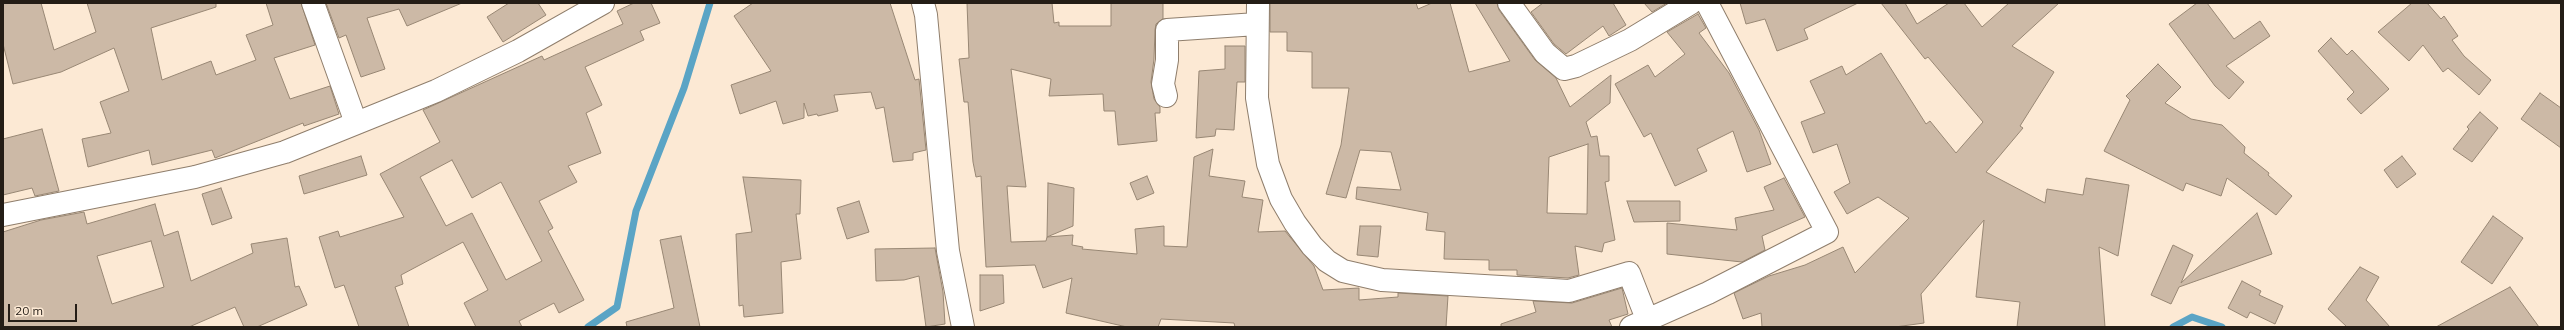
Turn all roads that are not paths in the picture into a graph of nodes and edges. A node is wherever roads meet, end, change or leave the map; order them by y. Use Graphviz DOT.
graph roads {
  1 [pos="313,3"];
  2 [pos="603,3"];
  3 [pos="923,3"];
  4 [pos="1509,3"];
  5 [pos="1691,3"];
  6 [pos="1707,3"];
  7 [pos="1257,13"];
  8 [pos="1166,96"];
  9 [pos="356,123"];
  10 [pos="3,215"];
  11 [pos="1639,323"];
  12 [pos="963,327"];
  1 -- 9 [label="street"];
  2 -- 9 [label="street"];
  3 -- 12 [label="street"];
  4 -- 5 [label="street"];
  6 -- 11 [label="street"];
  7 -- 8 [label="street"];
  7 -- 11 [label="street"];
  9 -- 10 [label="street"];
}
